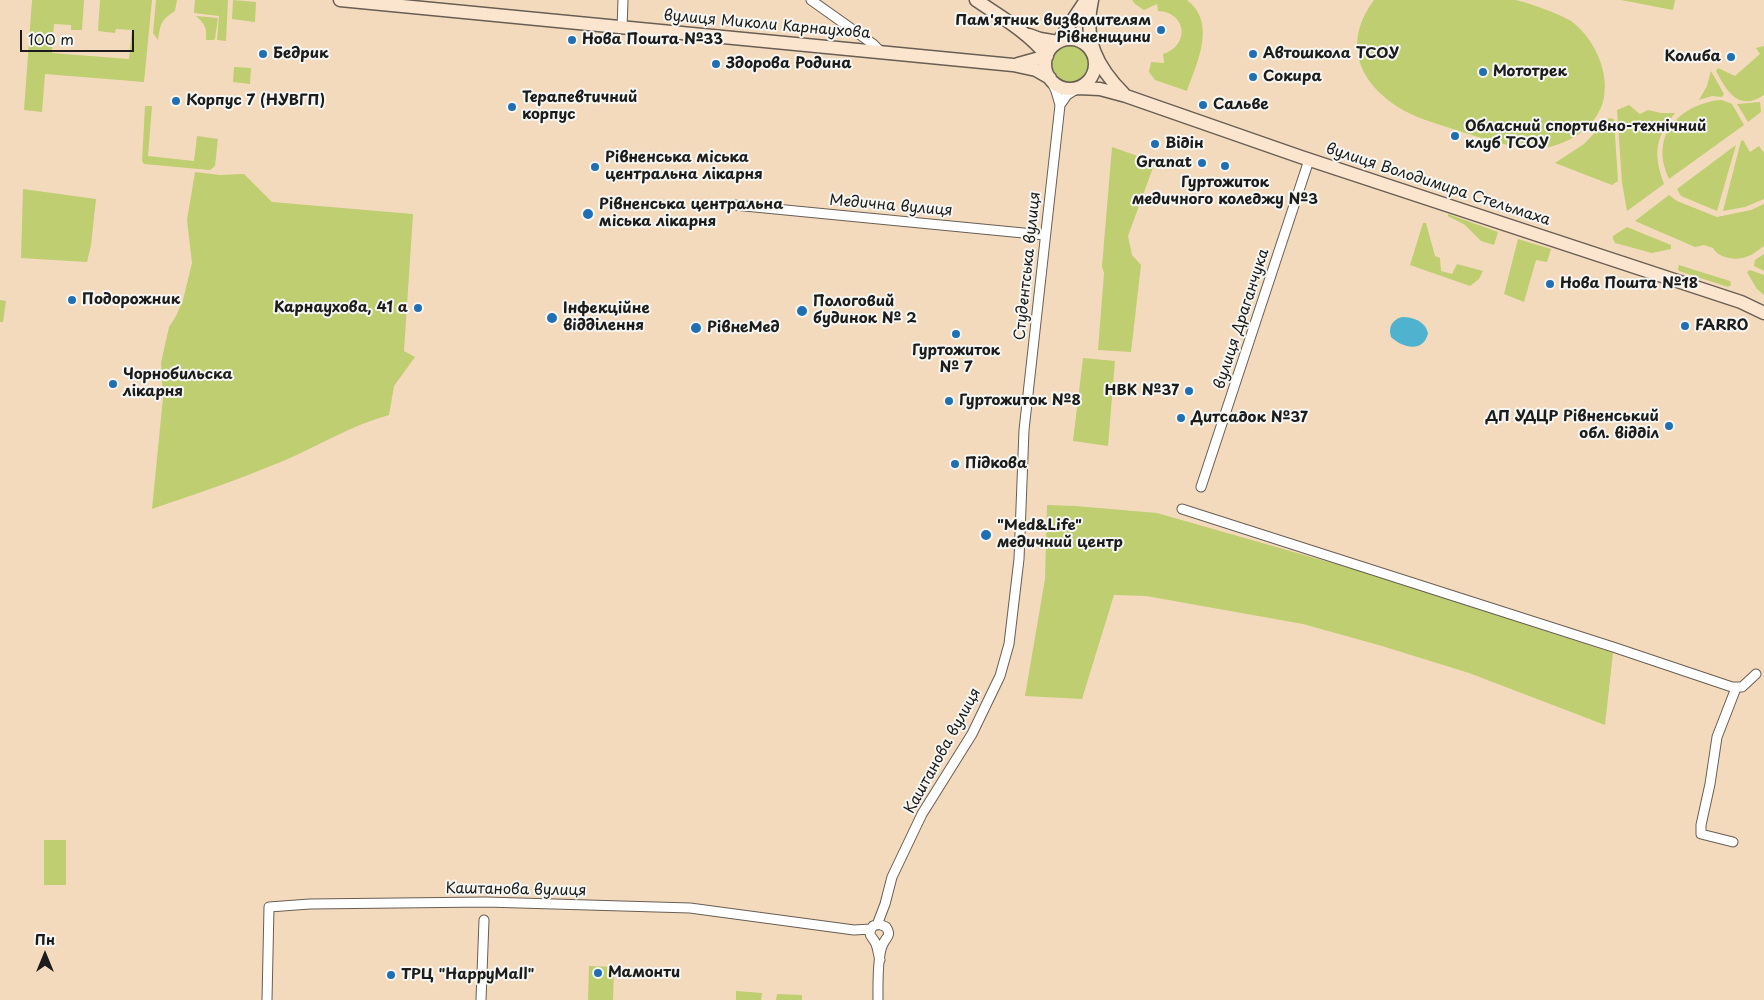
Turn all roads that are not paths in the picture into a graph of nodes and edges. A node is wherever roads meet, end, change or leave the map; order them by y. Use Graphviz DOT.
graph roads {
  1 [pos="340,0"];
  2 [pos="623,0"];
  3 [pos="811,0"];
  4 [pos="976,0"];
  5 [pos="1086,0"];
  6 [pos="1092,0"];
  7 [pos="622,28"];
  8 [pos="1025,33"];
  9 [pos="1058,42"];
  10 [pos="880,51"];
  11 [pos="1047,56"];
  12 [pos="1094,56"];
  13 [pos="1013,65"];
  14 [pos="1050,78"];
  15 [pos="1078,88"];
  16 [pos="1126,96"];
  17 [pos="1060,105"];
  18 [pos="1309,160"];
  19 [pos="734,205"];
  20 [pos="1044,235"];
  21 [pos="1741,302"];
  22 [pos="1764,305"];
  23 [pos="1764,313"];
  24 [pos="1024,430"];
  25 [pos="1201,486"];
  26 [pos="1182,509"];
  27 [pos="1756,674"];
  28 [pos="1736,688"];
  29 [pos="1733,842"];
  30 [pos="484,920"];
  31 [pos="877,933"];
  32 [pos="267,1000"];
  33 [pos="480,1000"];
  34 [pos="878,1000"];
  1 -- 7 [label="main road, вулиця Миколи Карнаухова"];
  2 -- 7 [label="street"];
  3 -- 10 [label="street"];
  4 -- 8 [label="main road"];
  5 -- 9 [label="main road"];
  6 -- 12 [label="main road"];
  7 -- 10 [label="main road, вулиця Миколи Карнаухова"];
  8 -- 9 [label="main road"];
  8 -- 11 [label="main road"];
  9 -- 11 [label="main road"];
  9 -- 12 [label="main road"];
  10 -- 13 [label="main road, вулиця Миколи Карнаухова"];
  11 -- 13 [label="main road, вулиця Миколи Карнаухова"];
  11 -- 14 [label="main road"];
  12 -- 15 [label="main road"];
  12 -- 16 [label="main road, вулиця Володимира Стельмаха"];
  13 -- 14 [label="main road, вулиця Миколи Карнаухова"];
  14 -- 15 [label="main road"];
  14 -- 17 [label="street"];
  15 -- 16 [label="main road, вулиця Володимира Стельмаха"];
  15 -- 17 [label="street"];
  16 -- 18 [label="main road, вулиця Володимира Стельмаха"];
  17 -- 20 [label="street, Студентська вулиця"];
  18 -- 21 [label="main road, вулиця Володимира Стельмаха"];
  18 -- 25 [label="street, вулиця Драганчука"];
  19 -- 20 [label="street, Медична вулиця"];
  20 -- 24 [label="street, Студентська вулиця"];
  21 -- 22 [label="main road, вулиця Володимира Стельмаха"];
  21 -- 23 [label="main road, вулиця Володимира Стельмаха"];
  24 -- 31 [label="street, Каштанова вулиця"];
  26 -- 28 [label="street"];
  27 -- 28 [label="street"];
  28 -- 29 [label="street"];
  30 -- 33 [label="street"];
  31 -- 32 [label="street, Каштанова вулиця"];
  31 -- 34 [label="street"];
}
